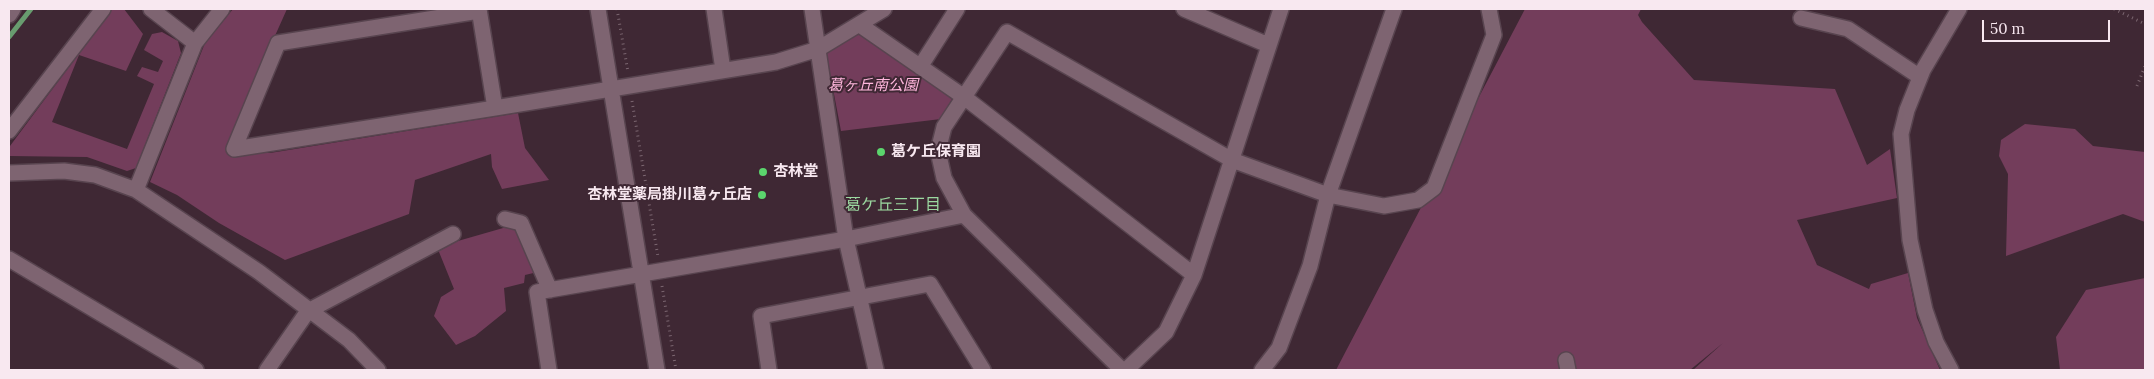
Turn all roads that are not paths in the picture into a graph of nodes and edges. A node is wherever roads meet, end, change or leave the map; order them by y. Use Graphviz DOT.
graph roads {
  1 [pos="14,9"];
  2 [pos="103,9"];
  3 [pos="151,9"];
  4 [pos="222,9"];
  5 [pos="598,9"];
  6 [pos="714,9"];
  7 [pos="812,9"];
  8 [pos="884,9"];
  9 [pos="958,9"];
  10 [pos="1184,9"];
  11 [pos="1280,9"];
  12 [pos="1394,9"];
  13 [pos="1489,9"];
  14 [pos="1959,9"];
  15 [pos="479,10"];
  16 [pos="9,15"];
  17 [pos="1801,18"];
  18 [pos="860,25"];
  19 [pos="195,43"];
  20 [pos="1268,45"];
  21 [pos="818,49"];
  22 [pos="920,67"];
  23 [pos="723,70"];
  24 [pos="1920,77"];
  25 [pos="610,91"];
  26 [pos="964,97"];
  27 [pos="495,108"];
  28 [pos="9,130"];
  29 [pos="1232,160"];
  30 [pos="9,173"];
  31 [pos="136,190"];
  32 [pos="1328,195"];
  33 [pos="964,215"];
  34 [pos="505,219"];
  35 [pos="453,234"];
  36 [pos="846,239"];
  37 [pos="9,260"];
  38 [pos="640,276"];
  39 [pos="1194,276"];
  40 [pos="550,290"];
  41 [pos="859,297"];
  42 [pos="308,311"];
  43 [pos="196,370"];
  44 [pos="267,370"];
  45 [pos="378,370"];
  46 [pos="549,370"];
  47 [pos="657,370"];
  48 [pos="769,370"];
  49 [pos="876,370"];
  50 [pos="983,370"];
  51 [pos="1124,370"];
  52 [pos="1262,370"];
  53 [pos="1951,370"];
  1 -- 16 [label="street"];
  2 -- 28 [label="street"];
  3 -- 19 [label="street"];
  4 -- 19 [label="street"];
  5 -- 25 [label="street"];
  6 -- 23 [label="street"];
  7 -- 21 [label="street"];
  8 -- 18 [label="street"];
  9 -- 22 [label="street"];
  10 -- 20 [label="street"];
  11 -- 20 [label="street"];
  12 -- 32 [label="street"];
  13 -- 32 [label="street"];
  14 -- 24 [label="street"];
  15 -- 27 [label="street"];
  15 -- 27 [label="street"];
  17 -- 24 [label="street"];
  18 -- 21 [label="street"];
  18 -- 22 [label="street"];
  19 -- 31 [label="street"];
  20 -- 29 [label="street"];
  21 -- 23 [label="street"];
  21 -- 36 [label="street"];
  22 -- 26 [label="street"];
  23 -- 25 [label="street"];
  24 -- 53 [label="street"];
  25 -- 27 [label="street"];
  25 -- 38 [label="street"];
  26 -- 29 [label="street"];
  26 -- 33 [label="street"];
  26 -- 39 [label="street"];
  29 -- 32 [label="street"];
  29 -- 39 [label="street"];
  30 -- 31 [label="street"];
  31 -- 42 [label="street"];
  32 -- 52 [label="street"];
  33 -- 36 [label="street"];
  33 -- 51 [label="street"];
  34 -- 40 [label="street"];
  35 -- 42 [label="street"];
  36 -- 38 [label="street"];
  36 -- 41 [label="street"];
  37 -- 43 [label="street"];
  38 -- 40 [label="street"];
  38 -- 47 [label="street"];
  39 -- 51 [label="street"];
  40 -- 46 [label="street"];
  41 -- 48 [label="street"];
  41 -- 49 [label="street"];
  41 -- 50 [label="street"];
  42 -- 44 [label="street"];
  42 -- 45 [label="street"];
}
